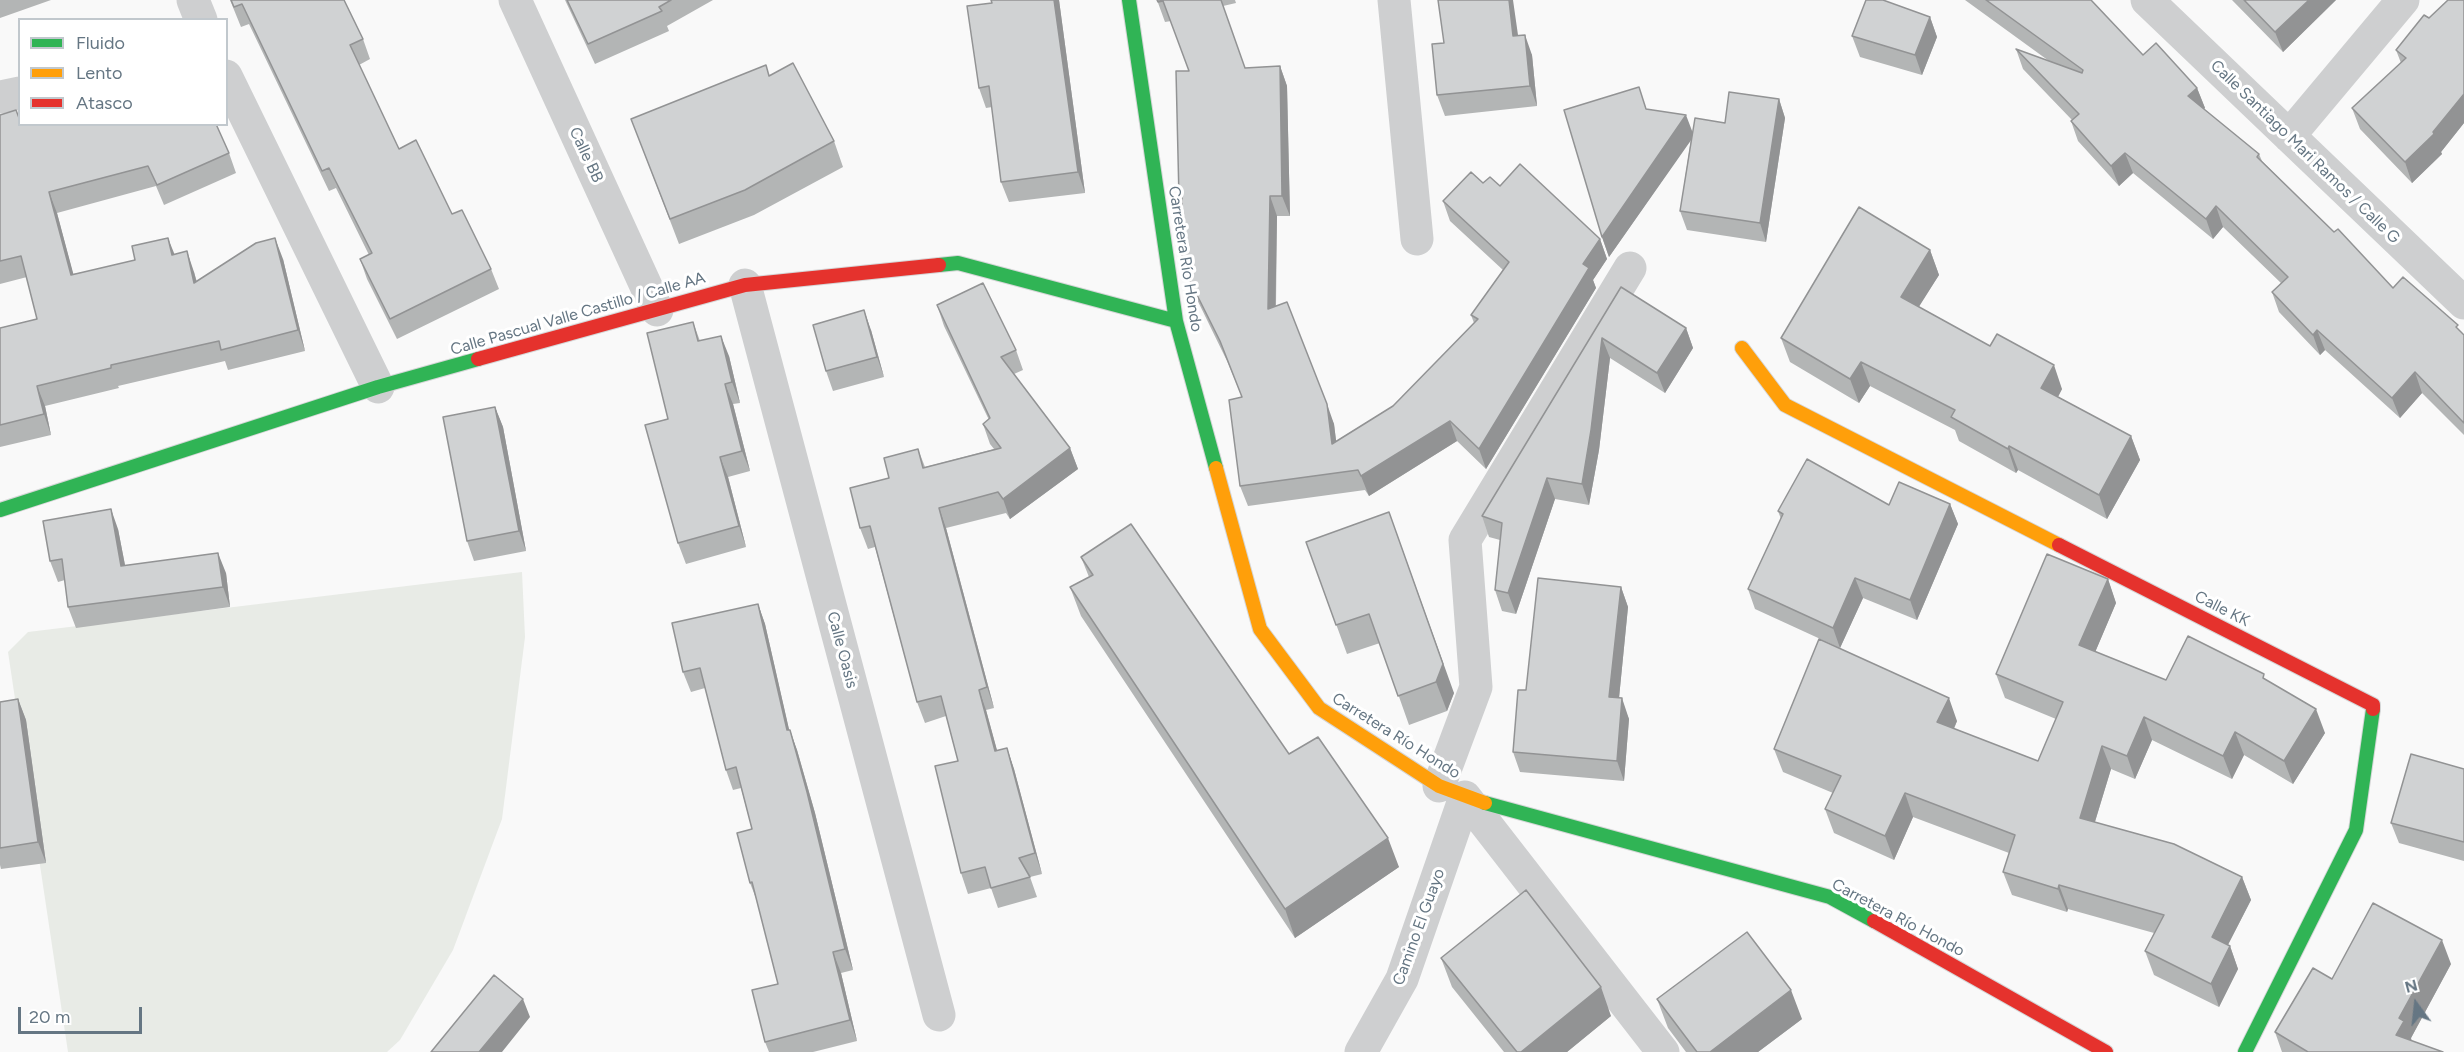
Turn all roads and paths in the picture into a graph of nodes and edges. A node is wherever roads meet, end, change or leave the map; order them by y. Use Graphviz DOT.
graph roads {
  1 [pos="193,0"];
  2 [pos="515,0"];
  3 [pos="1129,0"];
  4 [pos="1394,0"];
  5 [pos="2147,0"];
  6 [pos="2403,0"];
  7 [pos="200,18"];
  8 [pos="228,80"];
  9 [pos="18,93"];
  10 [pos="0,97"];
  11 [pos="2289,136"];
  12 [pos="1417,239"];
  13 [pos="1630,268"];
  14 [pos="745,285"];
  15 [pos="2464,303"];
  16 [pos="657,310"];
  17 [pos="1176,321"];
  18 [pos="1742,348"];
  19 [pos="378,387"];
  20 [pos="0,510"];
  21 [pos="1452,792"];
  22 [pos="939,1015"];
  23 [pos="1361,1052"];
  24 [pos="1664,1052"];
  25 [pos="2106,1052"];
  26 [pos="2245,1052"];
  1 -- 7 [label="street"];
  2 -- 16 [label="street, Calle BB"];
  3 -- 17 [label="street, Carretera Río Hondo"];
  4 -- 12 [label="street"];
  5 -- 11 [label="street, Calle Santiago Mari Ramos / Calle G"];
  6 -- 11 [label="street"];
  8 -- 19 [label="street"];
  9 -- 10 [label="street"];
  11 -- 15 [label="street, Calle Santiago Mari Ramos / Calle G"];
  13 -- 21 [label="street, Camino El Guayo"];
  14 -- 16 [label="street, Calle Pascual Valle Castillo / Calle AA"];
  14 -- 17 [label="street, Calle Pascual Valle Castillo / Calle AA"];
  14 -- 22 [label="street, Calle Oasis"];
  16 -- 19 [label="street, Calle Pascual Valle Castillo / Calle AA"];
  17 -- 21 [label="street, Carretera Río Hondo"];
  18 -- 26 [label="street, Calle KK"];
  19 -- 20 [label="street, Calle Pascual Valle Castillo / Calle AA"];
  21 -- 23 [label="street, Camino El Guayo"];
  21 -- 24 [label="street"];
  21 -- 25 [label="street, Carretera Río Hondo"];
}
